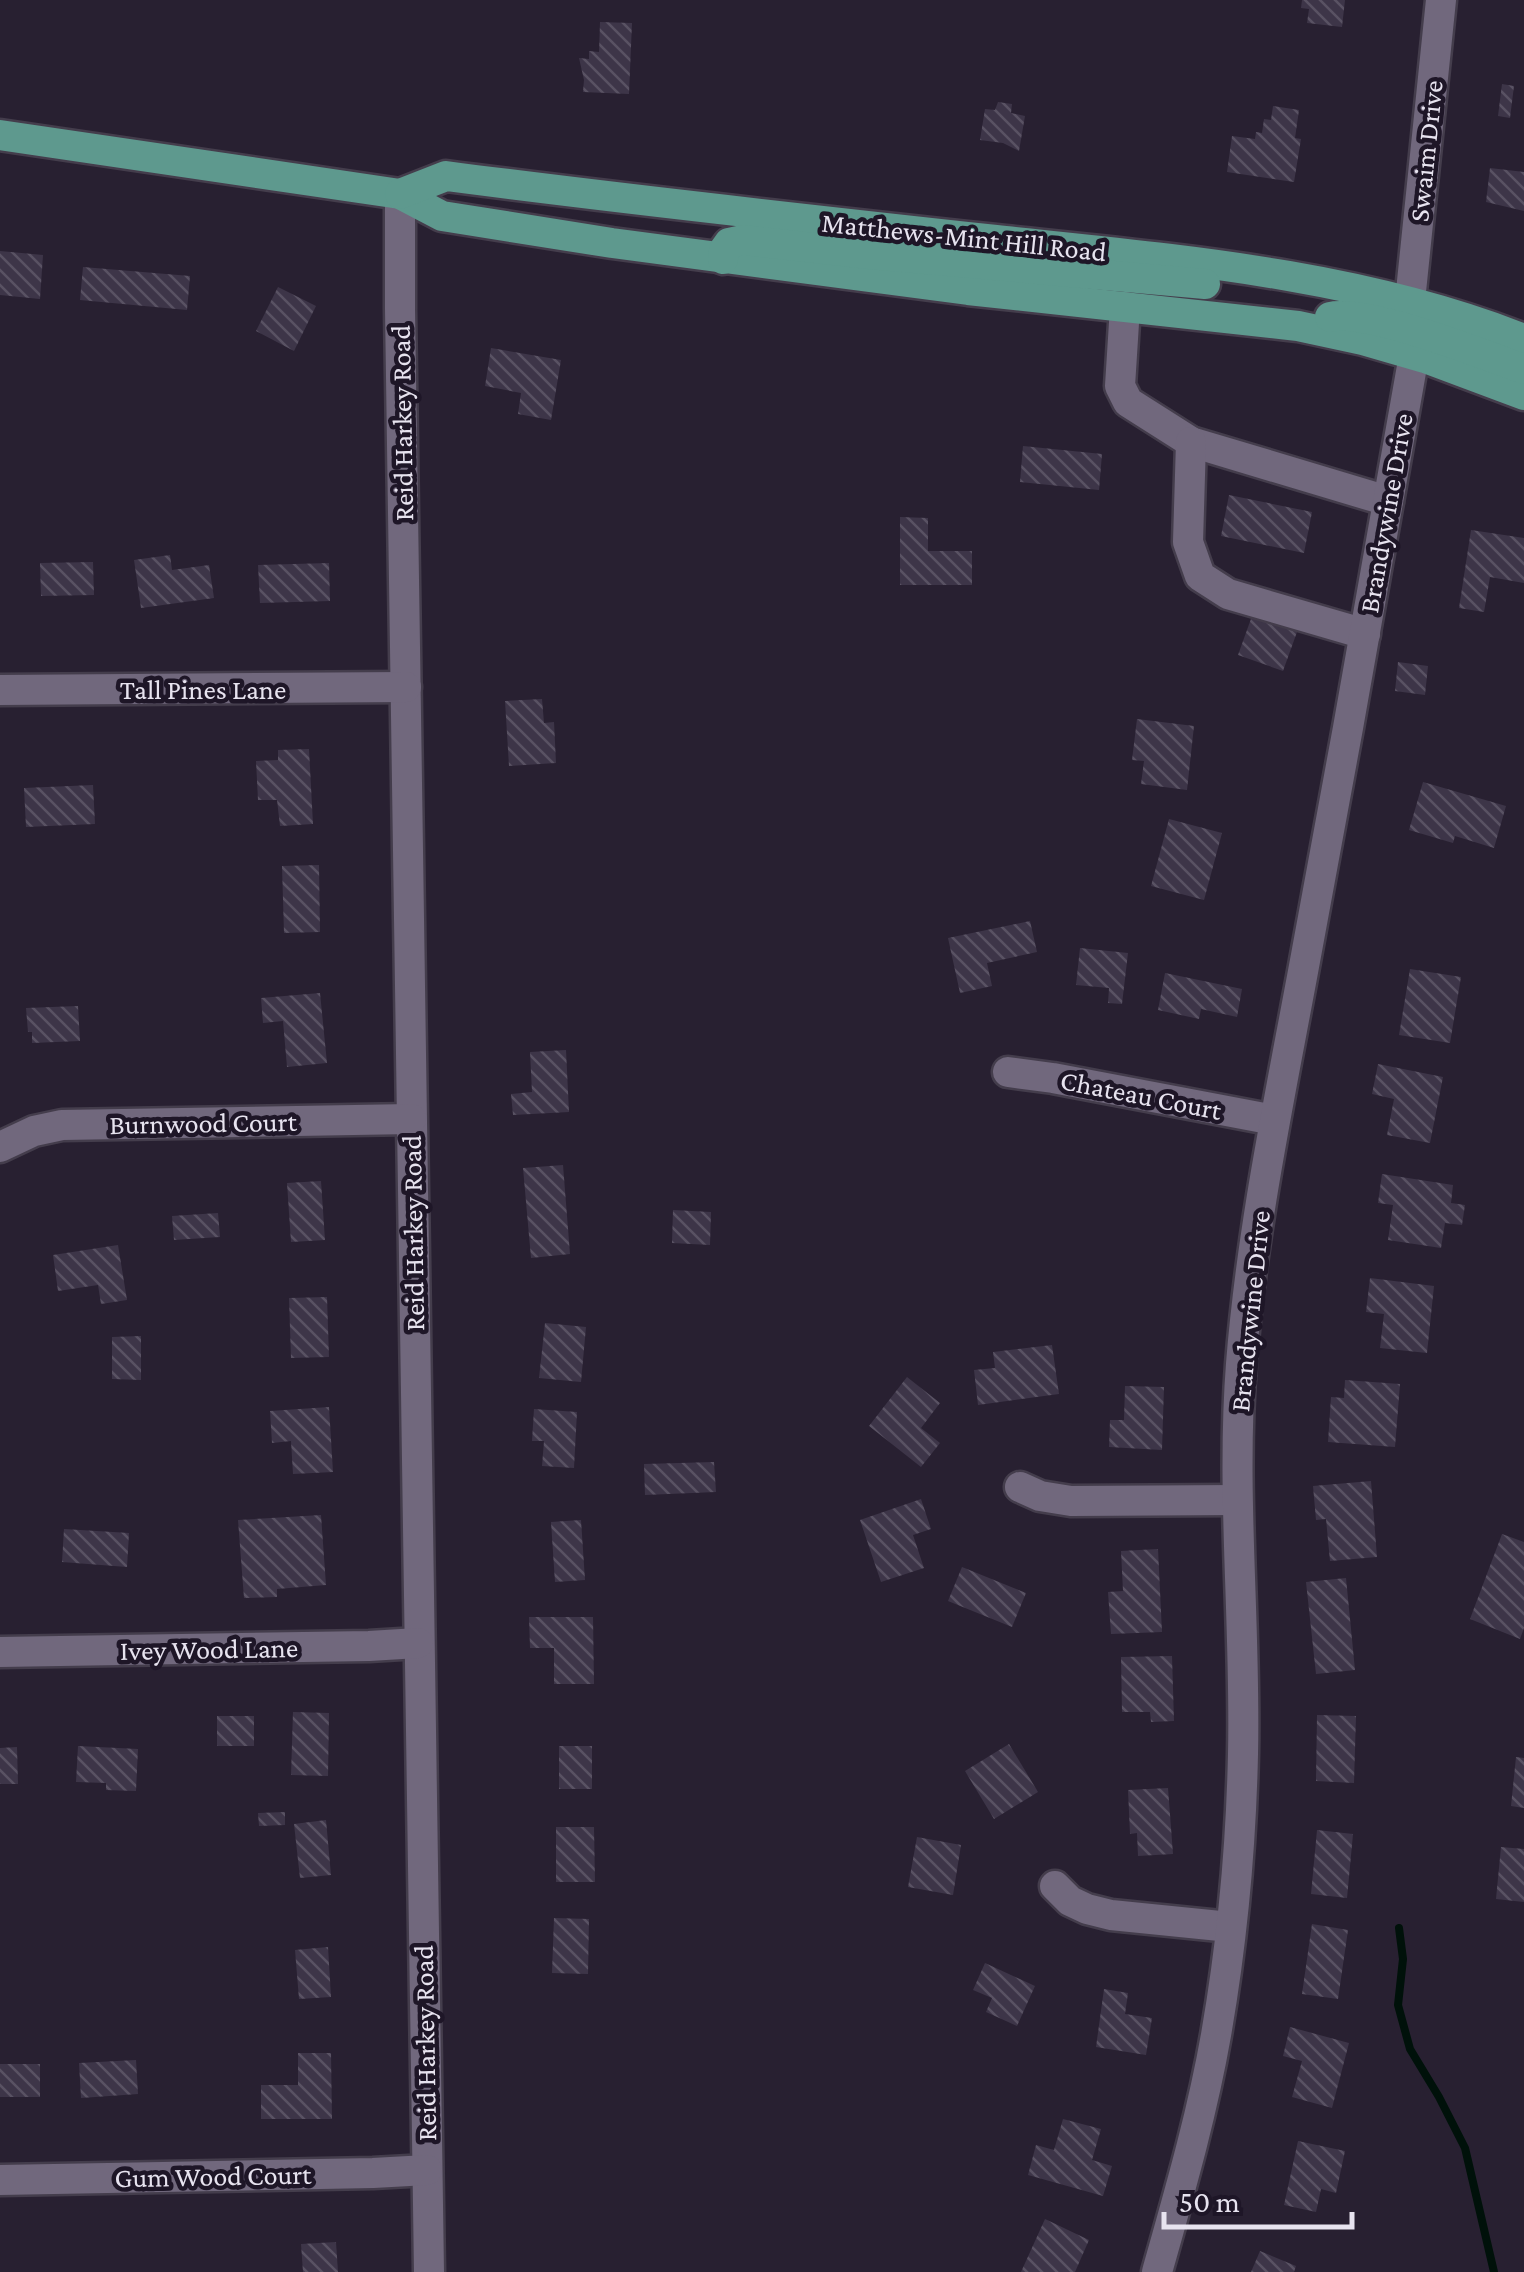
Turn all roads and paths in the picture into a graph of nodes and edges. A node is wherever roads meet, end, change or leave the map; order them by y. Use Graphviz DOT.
graph roads {
  1 [pos="1441,0"];
  2 [pos="0,135"];
  3 [pos="400,194"];
  4 [pos="723,259"];
  5 [pos="1250,270"];
  6 [pos="1410,301"];
  7 [pos="1126,308"];
  8 [pos="1298,326"];
  9 [pos="1524,339"];
  10 [pos="1414,355"];
  11 [pos="1524,369"];
  12 [pos="1524,395"];
  13 [pos="1191,442"];
  14 [pos="1388,502"];
  15 [pos="1365,634"];
  16 [pos="406,687"];
  17 [pos="0,690"];
  18 [pos="1008,1072"];
  19 [pos="411,1119"];
  20 [pos="1274,1120"];
  21 [pos="0,1147"];
  22 [pos="1020,1486"];
  23 [pos="1236,1500"];
  24 [pos="418,1643"];
  25 [pos="0,1652"];
  26 [pos="1055,1886"];
  27 [pos="1230,1927"];
  28 [pos="427,2170"];
  29 [pos="0,2180"];
  30 [pos="429,2272"];
  31 [pos="1157,2272"];
  1 -- 6 [label="street, Swaim Drive"];
  2 -- 3 [label="main road, Matthews-Mint Hill Road"];
  3 -- 4 [label="main road, Matthews-Mint Hill Road"];
  3 -- 5 [label="main road, Matthews-Mint Hill Road"];
  3 -- 16 [label="street, Reid Harkey Road"];
  4 -- 5 [label="main road"];
  4 -- 7 [label="main road, Matthews-Mint Hill Road"];
  5 -- 6 [label="main road, Matthews-Mint Hill Road"];
  6 -- 9 [label="main road, Matthews-Mint Hill Road"];
  7 -- 8 [label="main road, Matthews-Mint Hill Road"];
  7 -- 13 [label="street"];
  8 -- 10 [label="main road"];
  8 -- 11 [label="main road"];
  10 -- 12 [label="main road"];
  10 -- 14 [label="street, Brandywine Drive"];
  13 -- 14 [label="street"];
  13 -- 15 [label="street"];
  14 -- 15 [label="street, Brandywine Drive"];
  15 -- 20 [label="street, Brandywine Drive"];
  16 -- 17 [label="street, Tall Pines Lane"];
  16 -- 19 [label="street, Reid Harkey Road"];
  18 -- 20 [label="street, Chateau Court"];
  19 -- 21 [label="street, Burnwood Court"];
  19 -- 24 [label="street, Reid Harkey Road"];
  20 -- 23 [label="street, Brandywine Drive"];
  22 -- 23 [label="street"];
  23 -- 27 [label="street, Brandywine Drive"];
  24 -- 25 [label="street, Ivey Wood Lane"];
  24 -- 28 [label="street, Reid Harkey Road"];
  26 -- 27 [label="street"];
  27 -- 31 [label="street, Brandywine Drive"];
  28 -- 29 [label="street, Gum Wood Court"];
  28 -- 30 [label="street, Reid Harkey Road"];
}
